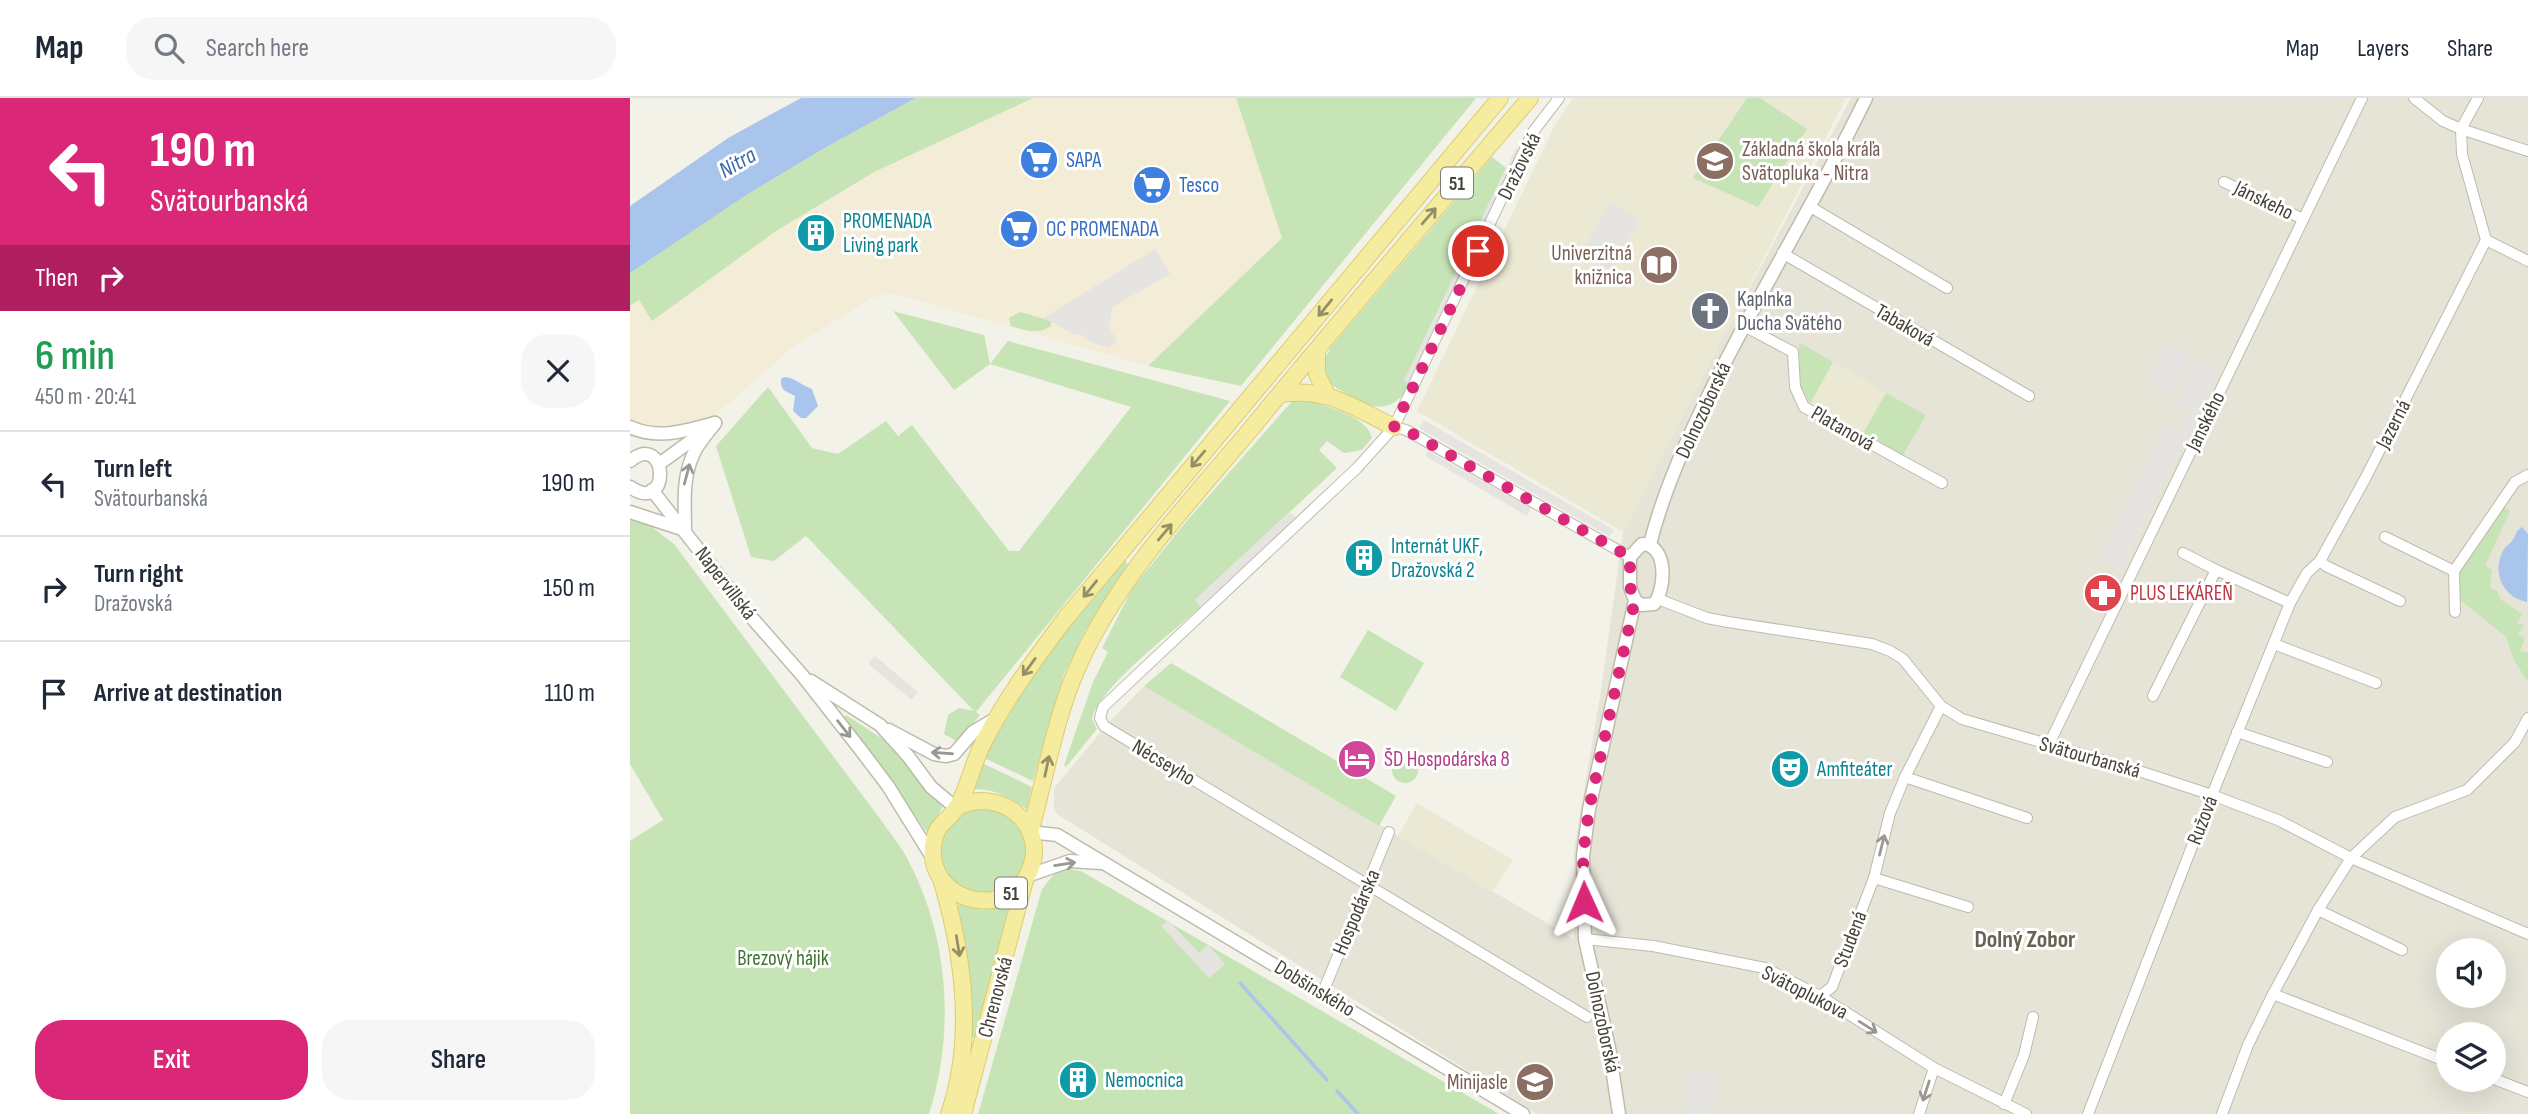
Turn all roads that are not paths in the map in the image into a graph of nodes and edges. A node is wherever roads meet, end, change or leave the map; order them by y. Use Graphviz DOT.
graph roads {
  1 [pos="1500,98"];
  2 [pos="1530,98"];
  3 [pos="1559,98"];
  4 [pos="1866,98"];
  5 [pos="2362,98"];
  6 [pos="2414,98"];
  7 [pos="2478,98"];
  8 [pos="2461,129"];
  9 [pos="2528,151"];
  10 [pos="2224,182"];
  11 [pos="1809,206"];
  12 [pos="2303,219"];
  13 [pos="2486,240"];
  14 [pos="1782,253"];
  15 [pos="2528,261"];
  16 [pos="1947,288"];
  17 [pos="1744,326"];
  18 [pos="1317,350"];
  19 [pos="1280,394"];
  20 [pos="1327,394"];
  21 [pos="2029,396"];
  22 [pos="715,424"];
  23 [pos="630,427"];
  24 [pos="1394,427"];
  25 [pos="631,458"];
  26 [pos="659,464"];
  27 [pos="2528,475"];
  28 [pos="1942,483"];
  29 [pos="630,487"];
  30 [pos="652,490"];
  31 [pos="630,512"];
  32 [pos="685,531"];
  33 [pos="2385,537"];
  34 [pos="1650,544"];
  35 [pos="2183,553"];
  36 [pos="1630,557"];
  37 [pos="2320,561"];
  38 [pos="2216,570"];
  39 [pos="2454,571"];
  40 [pos="1658,599"];
  41 [pos="1635,600"];
  42 [pos="2400,601"];
  43 [pos="2290,603"];
  44 [pos="2455,612"];
  45 [pos="2273,644"];
  46 [pos="802,675"];
  47 [pos="2376,683"];
  48 [pos="2153,696"];
  49 [pos="1941,706"];
  50 [pos="996,718"];
  51 [pos="2527,720"];
  52 [pos="880,725"];
  53 [pos="2237,732"];
  54 [pos="2049,744"];
  55 [pos="2327,762"];
  56 [pos="1905,777"];
  57 [pos="2212,795"];
  58 [pos="956,808"];
  59 [pos="2027,818"];
  60 [pos="1030,832"];
  61 [pos="1389,832"];
  62 [pos="2351,858"];
  63 [pos="934,860"];
  64 [pos="1105,864"];
  65 [pos="1026,878"];
  66 [pos="1874,878"];
  67 [pos="942,879"];
  68 [pos="1367,885"];
  69 [pos="1968,907"];
  70 [pos="2318,910"];
  71 [pos="2528,934"];
  72 [pos="1585,939"];
  73 [pos="2402,950"];
  74 [pos="1322,992"];
  75 [pos="2273,993"];
  76 [pos="1820,996"];
  77 [pos="1587,1017"];
  78 [pos="2033,1017"];
  79 [pos="2436,1057"];
  80 [pos="1934,1068"];
  81 [pos="2506,1084"];
  82 [pos="2528,1093"];
  83 [pos="2004,1104"];
  84 [pos="949,1114"];
  85 [pos="963,1114"];
  86 [pos="1523,1114"];
  87 [pos="1619,1114"];
  88 [pos="1919,1114"];
  89 [pos="2026,1114"];
  90 [pos="2088,1114"];
  91 [pos="2222,1114"];
  1 -- 50 [label="main road, 51, one-way"];
  18 -- 2 [label="main road, 51, one-way"];
  3 -- 24 [label="street, Dražovská"];
  4 -- 11 [label="street, Dolnozoborská"];
  5 -- 12 [label="street, Janského"];
  6 -- 8 [label="street"];
  7 -- 8 [label="street"];
  8 -- 9 [label="street"];
  8 -- 13 [label="street"];
  10 -- 12 [label="street, Jánskeho"];
  11 -- 14 [label="street, Dolnozoborská"];
  11 -- 16 [label="street"];
  12 -- 54 [label="street, Janského"];
  13 -- 15 [label="street"];
  13 -- 37 [label="street, Jazerná"];
  14 -- 17 [label="street, Dolnozoborská"];
  14 -- 21 [label="street, Tabaková"];
  17 -- 28 [label="street, Platanová"];
  17 -- 34 [label="street, Dolnozoborská"];
  18 -- 19 [label="main road, 51"];
  18 -- 20 [label="main road"];
  19 -- 20 [label="main road"];
  60 -- 19 [label="main road, 51, one-way"];
  20 -- 24 [label="main road"];
  22 -- 23 [label="street"];
  22 -- 26 [label="street"];
  32 -- 22 [label="street, one-way"];
  24 -- 36 [label="street"];
  24 -- 68 [label="street, Nécseyho"];
  25 -- 26 [label="street"];
  26 -- 30 [label="street"];
  27 -- 39 [label="street"];
  29 -- 30 [label="street"];
  30 -- 32 [label="street, Napervillská"];
  31 -- 32 [label="street"];
  32 -- 46 [label="street, Napervillská"];
  33 -- 39 [label="street"];
  34 -- 36 [label="street"];
  34 -- 40 [label="street"];
  35 -- 38 [label="street"];
  36 -- 41 [label="street, Dolnozoborská"];
  37 -- 42 [label="street"];
  37 -- 43 [label="street, Jazerná"];
  38 -- 43 [label="street"];
  38 -- 48 [label="street"];
  39 -- 44 [label="street"];
  40 -- 41 [label="street"];
  40 -- 49 [label="street, Svätourbanská"];
  41 -- 72 [label="street, Dolnozoborská"];
  43 -- 45 [label="street, Ružová"];
  45 -- 47 [label="street"];
  45 -- 53 [label="street, Ružová"];
  46 -- 52 [label="street, Napervillská"];
  46 -- 63 [label="street, Napervillská, one-way"];
  49 -- 54 [label="street, Svätourbanská"];
  49 -- 56 [label="street, Studená"];
  50 -- 52 [label="street, one-way"];
  50 -- 58 [label="main road, 51"];
  51 -- 62 [label="street"];
  52 -- 58 [label="street, Napervillská"];
  53 -- 55 [label="street"];
  53 -- 57 [label="street, Ružová"];
  54 -- 57 [label="street, Svätourbanská"];
  56 -- 59 [label="street"];
  66 -- 56 [label="street, Studená, one-way"];
  57 -- 62 [label="street, Svätourbanská"];
  57 -- 90 [label="street, Ružová"];
  58 -- 60 [label="main road"];
  58 -- 63 [label="main road, 51"];
  60 -- 64 [label="street, Dobšinského"];
  60 -- 65 [label="main road, 51"];
  61 -- 68 [label="street, Hospodárska"];
  62 -- 70 [label="street"];
  62 -- 71 [label="street, Svätourbanská"];
  63 -- 67 [label="main road"];
  65 -- 64 [label="street, Dobšinského, one-way"];
  64 -- 74 [label="street, Dobšinského"];
  65 -- 67 [label="main road, 51"];
  65 -- 85 [label="main road, Chrenovská / 51"];
  66 -- 69 [label="street"];
  66 -- 76 [label="street, Studená"];
  67 -- 84 [label="main road, Chrenovská, one-way"];
  68 -- 74 [label="street, Hospodárska"];
  68 -- 77 [label="street, Nécseyho"];
  70 -- 73 [label="street"];
  70 -- 75 [label="street"];
  72 -- 76 [label="street, Svätoplukova"];
  72 -- 87 [label="street, Dolnozoborská"];
  74 -- 86 [label="street, Dobšinského"];
  75 -- 79 [label="street"];
  75 -- 91 [label="street"];
  76 -- 80 [label="street, Svätoplukova, one-way"];
  78 -- 83 [label="street"];
  80 -- 83 [label="street, Svätoplukova"];
  80 -- 88 [label="street, one-way"];
  81 -- 82 [label="street"];
  83 -- 89 [label="street, Svätoplukova"];
}
